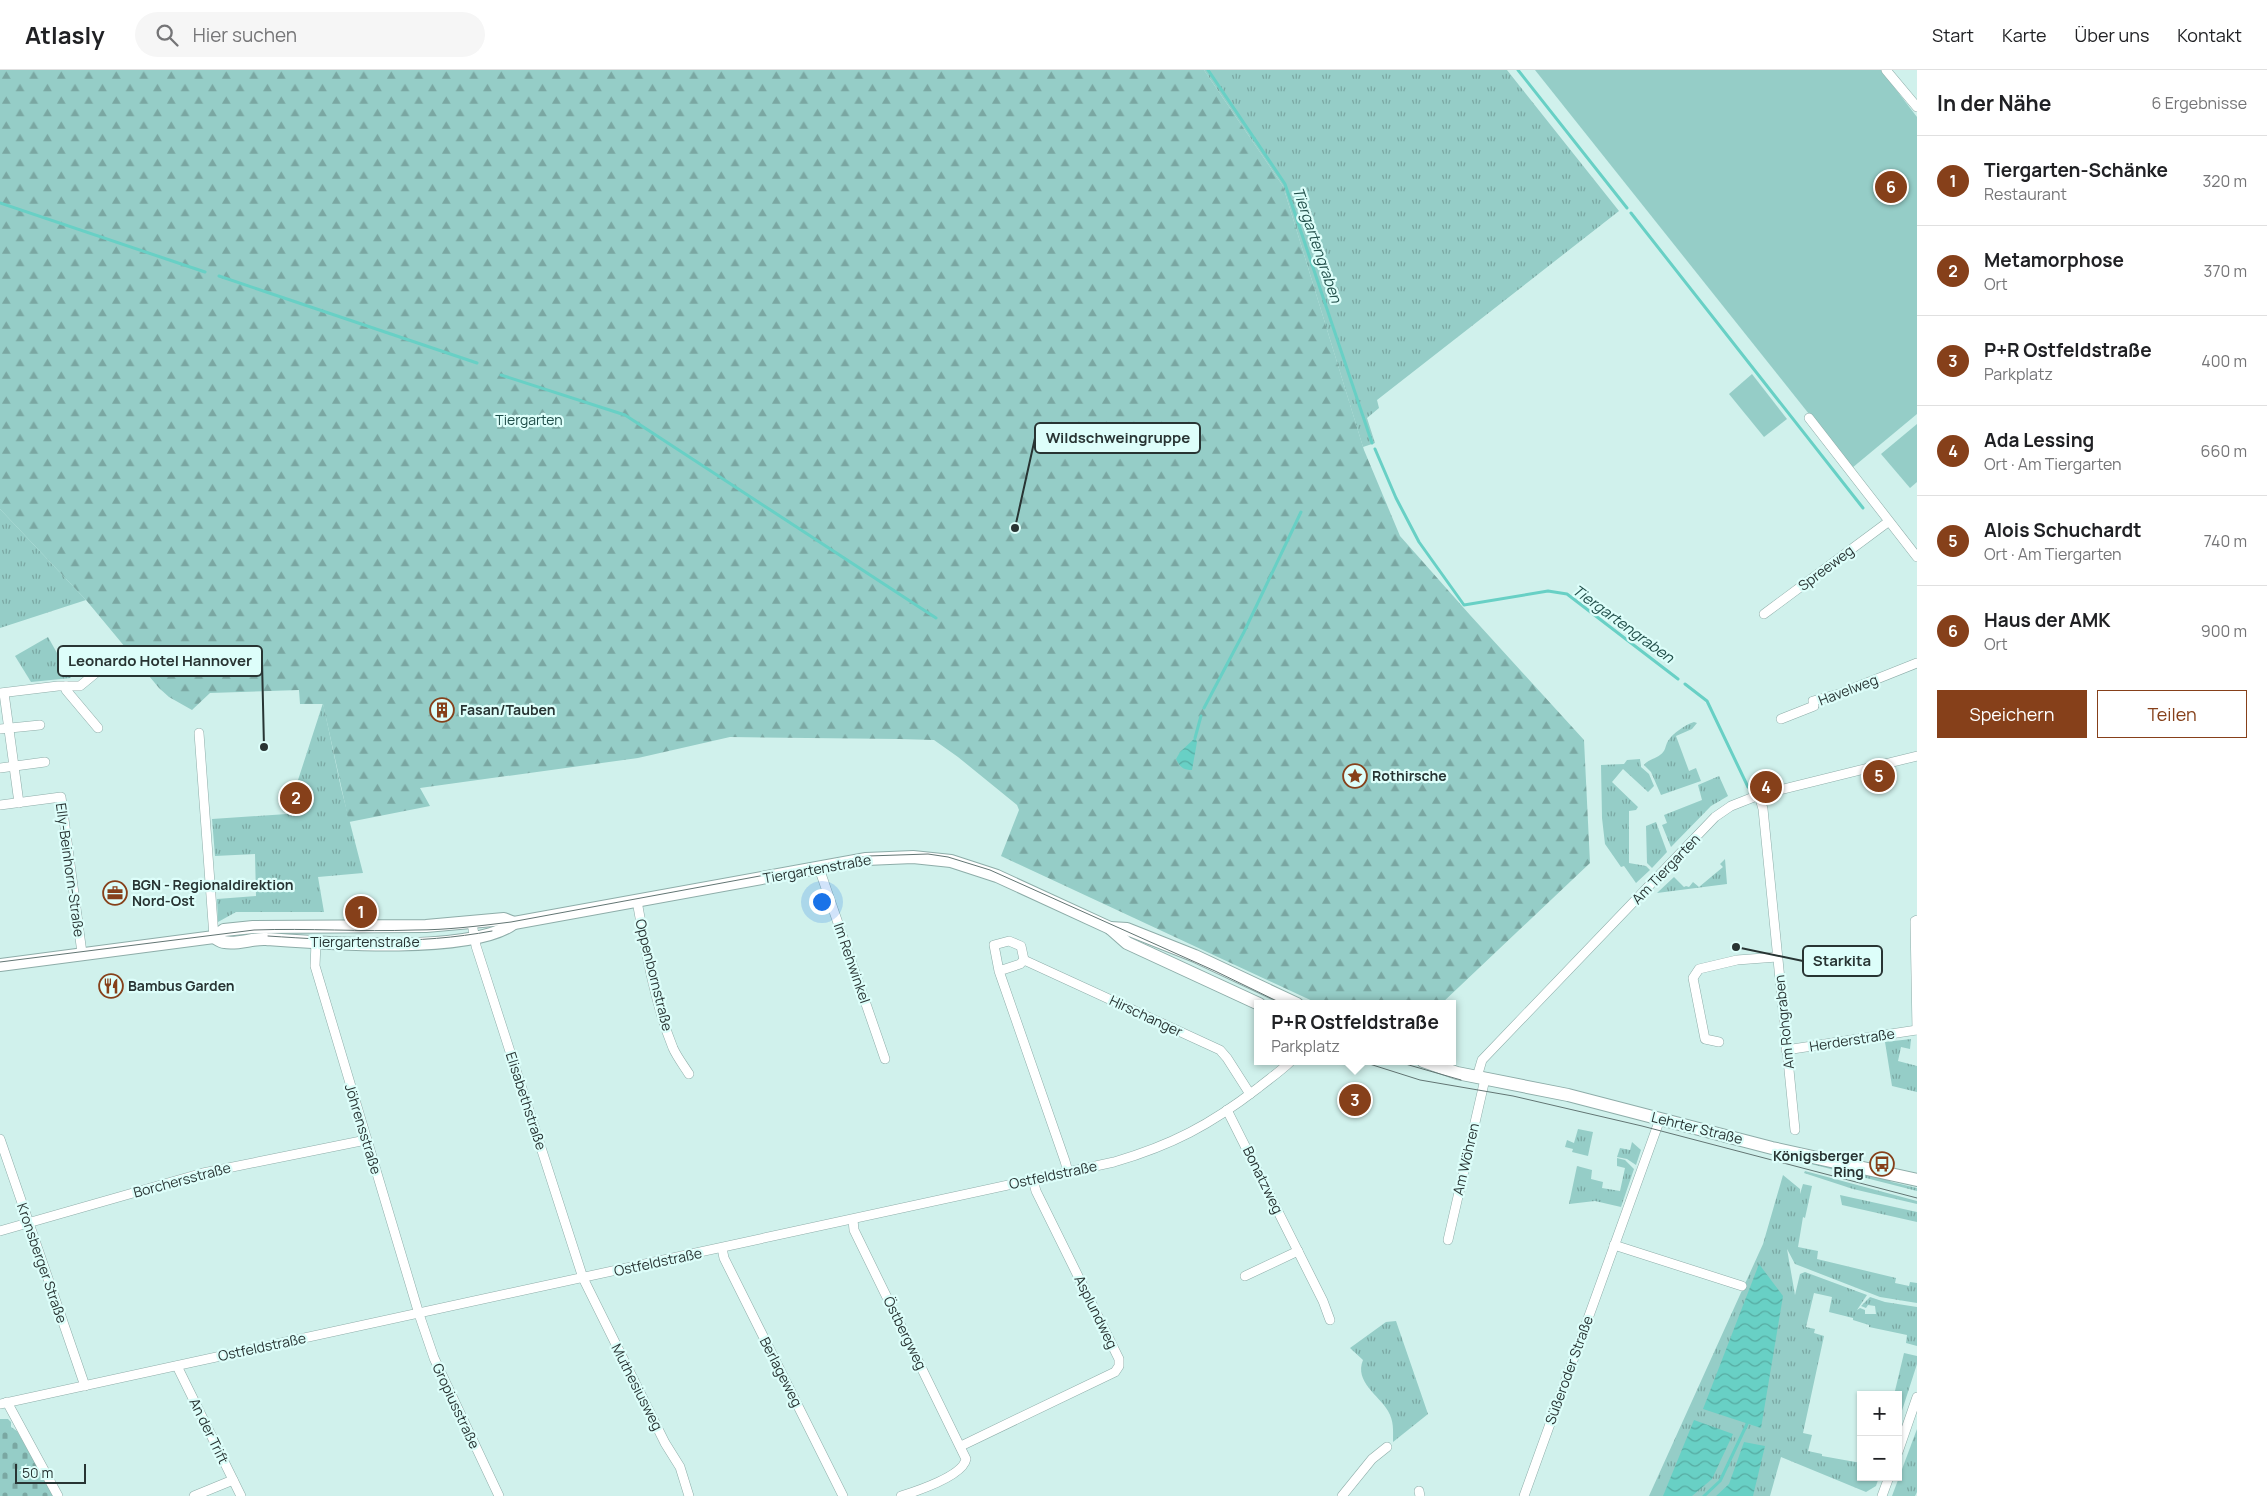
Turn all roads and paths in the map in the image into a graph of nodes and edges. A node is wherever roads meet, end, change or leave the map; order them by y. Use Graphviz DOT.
graph roads {
  1 [pos="1886,70"];
  2 [pos="1917,107"];
  3 [pos="1809,418"];
  4 [pos="1888,522"];
  5 [pos="1917,557"];
  6 [pos="1764,614"];
  7 [pos="120,653"];
  8 [pos="1917,663"];
  9 [pos="66,686"];
  10 [pos="2,693"];
  11 [pos="1781,719"];
  12 [pos="40,725"];
  13 [pos="98,728"];
  14 [pos="5,729"];
  15 [pos="199,733"];
  16 [pos="1917,756"];
  17 [pos="45,762"];
  18 [pos="14,766"];
  19 [pos="0,768"];
  20 [pos="1760,795"];
  21 [pos="19,803"];
  22 [pos="0,805"];
  23 [pos="819,868"];
  24 [pos="637,901"];
  25 [pos="1917,920"];
  26 [pos="472,923"];
  27 [pos="514,923"];
  28 [pos="1110,928"];
  29 [pos="214,937"];
  30 [pos="474,938"];
  31 [pos="316,943"];
  32 [pos="82,953"];
  33 [pos="1777,957"];
  34 [pos="1024,960"];
  35 [pos="0,965"];
  36 [pos="999,971"];
  37 [pos="1288,1000"];
  38 [pos="1254,1002"];
  39 [pos="1917,1030"];
  40 [pos="1719,1042"];
  41 [pos="1786,1050"];
  42 [pos="885,1059"];
  43 [pos="1286,1065"];
  44 [pos="1434,1065"];
  45 [pos="689,1074"];
  46 [pos="1481,1078"];
  47 [pos="1250,1094"];
  48 [pos="1227,1110"];
  49 [pos="1660,1119"];
  50 [pos="1795,1130"];
  51 [pos="0,1139"];
  52 [pos="366,1140"];
  53 [pos="1068,1172"];
  54 [pos="1033,1180"];
  55 [pos="1917,1180"];
  56 [pos="853,1220"];
  57 [pos="28,1223"];
  58 [pos="0,1231"];
  59 [pos="1448,1240"];
  60 [pos="1614,1245"];
  61 [pos="722,1248"];
  62 [pos="1298,1251"];
  63 [pos="1245,1276"];
  64 [pos="583,1278"];
  65 [pos="1742,1286"];
  66 [pos="419,1314"];
  67 [pos="1330,1320"];
  68 [pos="177,1366"];
  69 [pos="85,1386"];
  70 [pos="1917,1397"];
  71 [pos="3,1403"];
  72 [pos="1902,1440"];
  73 [pos="961,1446"];
  74 [pos="1388,1447"];
  75 [pos="233,1480"];
  76 [pos="1888,1481"];
  77 [pos="58,1496"];
  78 [pos="194,1496"];
  79 [pos="242,1496"];
  80 [pos="499,1496"];
  81 [pos="688,1496"];
  82 [pos="843,1496"];
  83 [pos="901,1496"];
  84 [pos="1342,1496"];
  85 [pos="1524,1496"];
  86 [pos="1882,1496"];
  1 -- 2 [label="street"];
  3 -- 4 [label="street"];
  4 -- 5 [label="street"];
  4 -- 6 [label="street, Spreeweg"];
  7 -- 9 [label="street"];
  8 -- 11 [label="street, Havelweg"];
  9 -- 10 [label="street"];
  9 -- 13 [label="street"];
  10 -- 14 [label="street"];
  12 -- 14 [label="street"];
  14 -- 18 [label="street"];
  15 -- 29 [label="street"];
  16 -- 20 [label="street, Am Tiergarten"];
  17 -- 18 [label="street"];
  18 -- 19 [label="street"];
  18 -- 21 [label="street"];
  20 -- 33 [label="street, Am Rohgraben"];
  20 -- 46 [label="street, Am Tiergarten"];
  21 -- 22 [label="street, Elly-Beinhorn-Straße"];
  21 -- 32 [label="street, Elly-Beinhorn-Straße"];
  23 -- 24 [label="main road, Tiergartenstraße"];
  23 -- 28 [label="main road, Tiergartenstraße"];
  23 -- 42 [label="street, Im Rehwinkel"];
  24 -- 27 [label="main road, Tiergartenstraße"];
  24 -- 45 [label="street, Oppenbornstraße"];
  25 -- 39 [label="street"];
  26 -- 27 [label="main road, Tiergartenstraße"];
  26 -- 29 [label="main road, Tiergartenstraße"];
  26 -- 30 [label="street, Elisabethstraße"];
  27 -- 30 [label="main road, Tiergartenstraße"];
  28 -- 37 [label="main road, Tiergartenstraße"];
  28 -- 38 [label="main road, Tiergartenstraße"];
  29 -- 31 [label="main road, Tiergartenstraße"];
  29 -- 32 [label="main road, Tiergartenstraße"];
  30 -- 31 [label="main road, Tiergartenstraße"];
  30 -- 64 [label="street, Elisabethstraße"];
  31 -- 52 [label="street, Jöhrensstraße"];
  32 -- 35 [label="main road, Tiergartenstraße"];
  33 -- 40 [label="street"];
  33 -- 41 [label="street, Am Rohgraben"];
  34 -- 36 [label="street"];
  34 -- 36 [label="street, Hirschanger"];
  34 -- 47 [label="street, Hirschanger"];
  36 -- 53 [label="street, Hirschanger"];
  39 -- 41 [label="street, Herderstraße"];
  41 -- 50 [label="street, Am Rohgraben"];
  43 -- 47 [label="street, Ostfeldstraße"];
  44 -- 46 [label="main road"];
  46 -- 49 [label="main road, Lehrter Straße"];
  46 -- 59 [label="street, Am Wöhren"];
  47 -- 48 [label="street, Ostfeldstraße"];
  48 -- 53 [label="street, Ostfeldstraße"];
  48 -- 62 [label="street, Bonatzweg"];
  49 -- 55 [label="main road, Lehrter Straße"];
  49 -- 60 [label="street, Süßeroder Straße"];
  51 -- 57 [label="street, Kronsberger Straße"];
  52 -- 57 [label="street, Borchersstraße"];
  52 -- 66 [label="street, Jöhrensstraße"];
  53 -- 54 [label="street, Ostfeldstraße"];
  54 -- 56 [label="street, Ostfeldstraße"];
  54 -- 73 [label="street, Asplundweg"];
  56 -- 61 [label="street, Ostfeldstraße"];
  56 -- 73 [label="street, Östbergweg"];
  57 -- 58 [label="street, Borchersstraße"];
  57 -- 69 [label="street, Kronsberger Straße"];
  60 -- 65 [label="street"];
  60 -- 85 [label="street, Süßeroder Straße"];
  61 -- 64 [label="street, Ostfeldstraße"];
  61 -- 82 [label="street, Berlageweg"];
  62 -- 63 [label="street"];
  62 -- 67 [label="street, Bonatzweg"];
  64 -- 66 [label="street, Ostfeldstraße"];
  64 -- 81 [label="street, Muthesiusweg"];
  66 -- 68 [label="street, Ostfeldstraße"];
  66 -- 80 [label="street, Gropiusstraße"];
  68 -- 69 [label="street, Ostfeldstraße"];
  68 -- 75 [label="street, An der Trift"];
  69 -- 71 [label="street, Ostfeldstraße"];
  70 -- 72 [label="street"];
  71 -- 77 [label="street"];
  73 -- 83 [label="street"];
  74 -- 84 [label="street"];
  75 -- 78 [label="street"];
  75 -- 79 [label="street, An der Trift"];
  76 -- 86 [label="street"];
}
